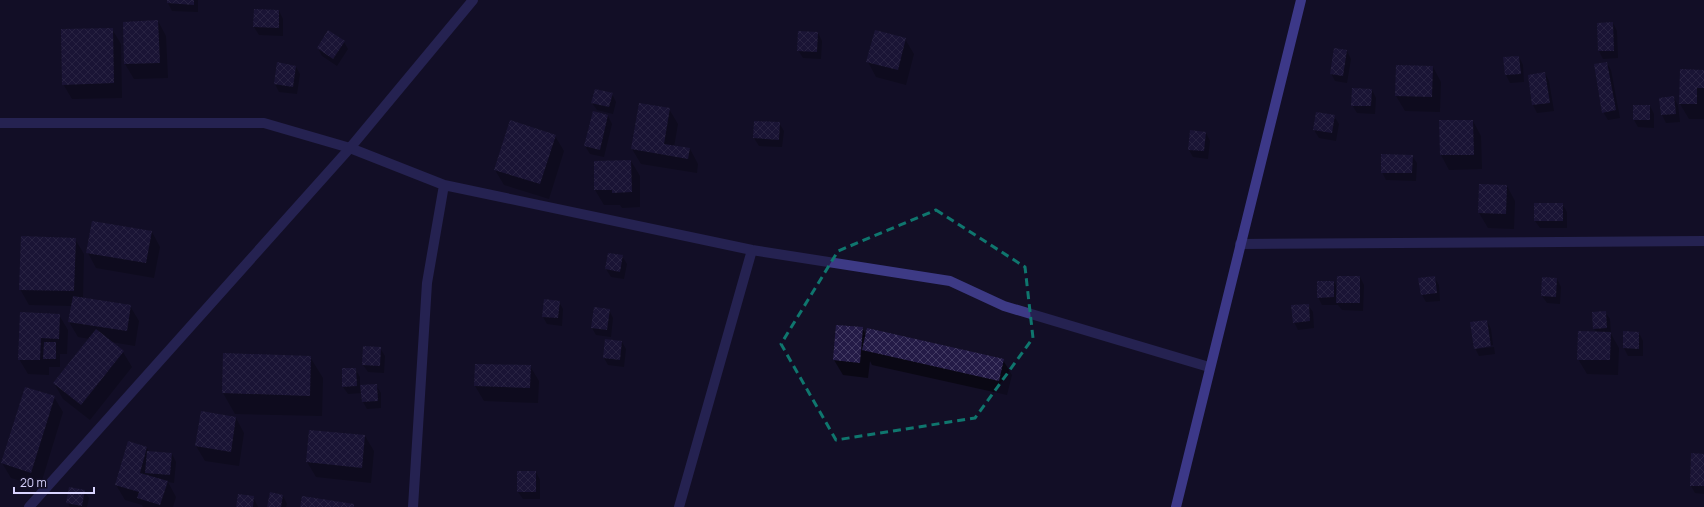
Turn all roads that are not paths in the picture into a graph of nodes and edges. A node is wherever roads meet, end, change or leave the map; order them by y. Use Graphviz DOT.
graph roads {
  1 [pos="473,0"];
  2 [pos="1300,0"];
  3 [pos="0,123"];
  4 [pos="350,148"];
  5 [pos="444,185"];
  6 [pos="1704,242"];
  7 [pos="1240,244"];
  8 [pos="752,250"];
  9 [pos="1210,367"];
  10 [pos="30,507"];
  11 [pos="413,507"];
  12 [pos="679,507"];
  13 [pos="1176,507"];
  1 -- 4 [label="street"];
  2 -- 7 [label="main road"];
  3 -- 4 [label="street"];
  4 -- 5 [label="street"];
  4 -- 10 [label="street"];
  5 -- 8 [label="street"];
  5 -- 11 [label="street"];
  6 -- 7 [label="street"];
  7 -- 9 [label="main road"];
  8 -- 9 [label="street"];
  8 -- 12 [label="street"];
  9 -- 13 [label="main road"];
}
